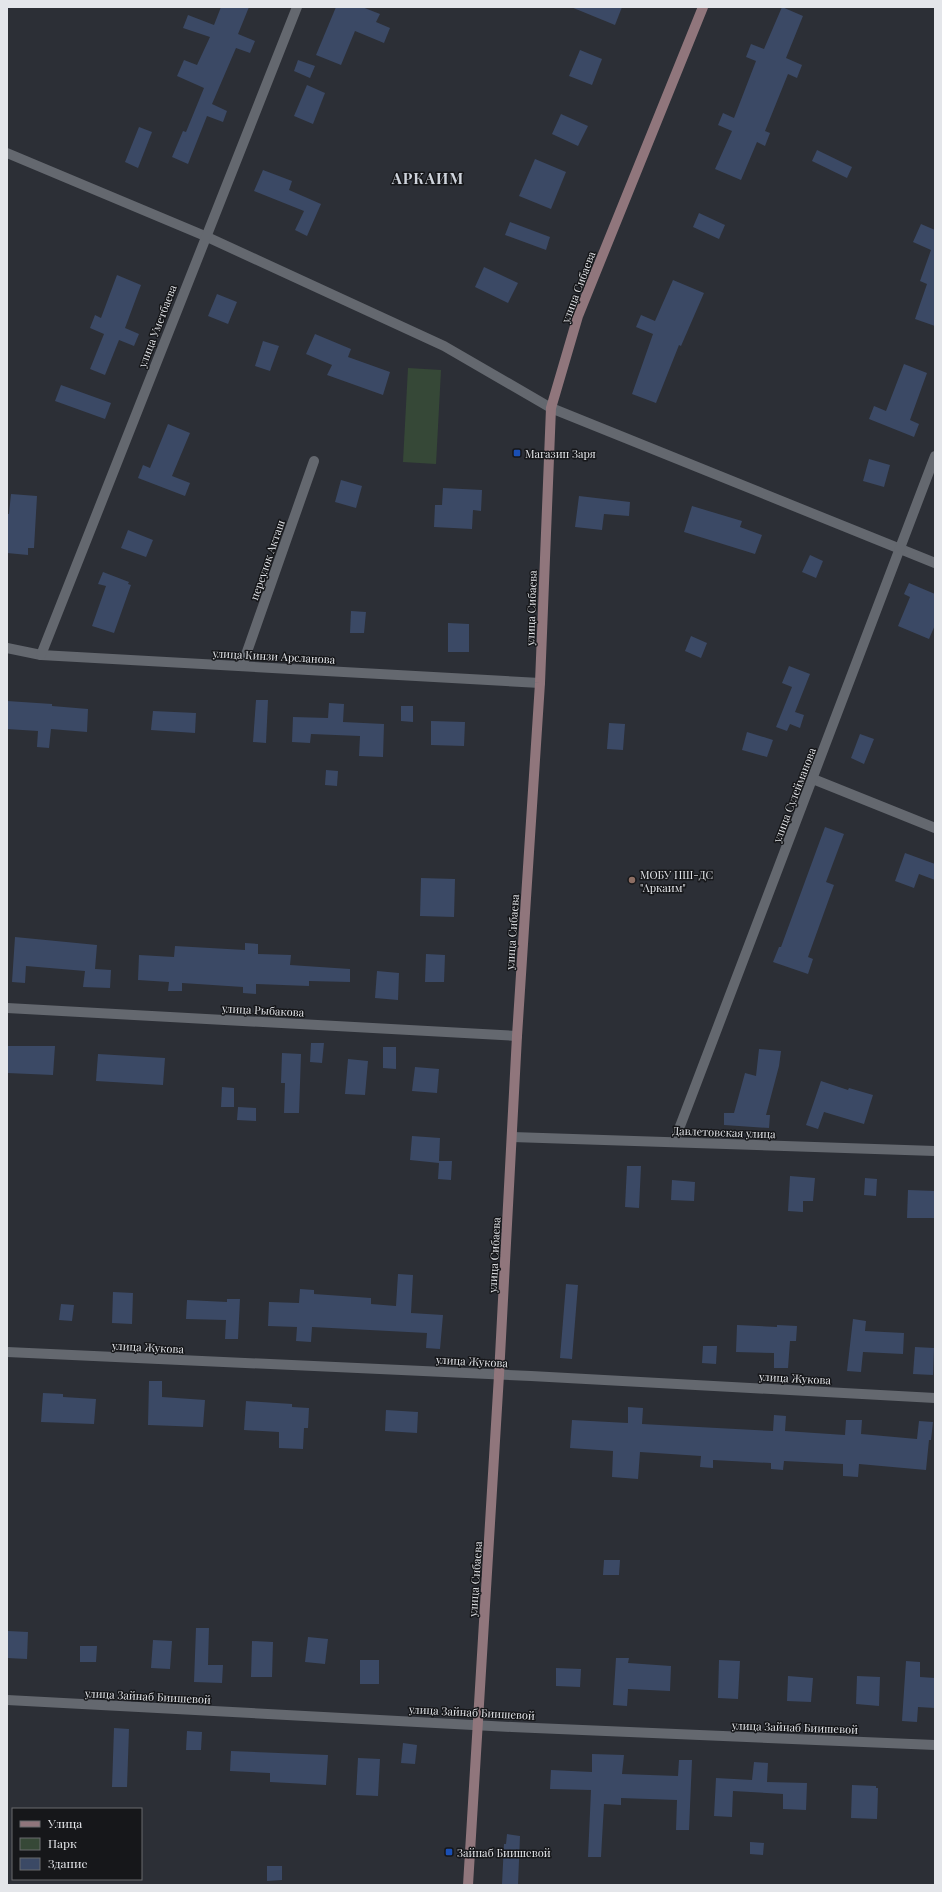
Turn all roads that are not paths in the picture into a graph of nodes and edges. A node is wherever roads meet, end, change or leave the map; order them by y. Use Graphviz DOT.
graph roads {
  1 [pos="297,7"];
  2 [pos="703,7"];
  3 [pos="7,153"];
  4 [pos="205,236"];
  5 [pos="551,408"];
  6 [pos="935,456"];
  7 [pos="314,461"];
  8 [pos="898,549"];
  9 [pos="935,563"];
  10 [pos="7,648"];
  11 [pos="41,655"];
  12 [pos="242,666"];
  13 [pos="540,683"];
  14 [pos="813,779"];
  15 [pos="935,828"];
  16 [pos="7,1008"];
  17 [pos="517,1036"];
  18 [pos="512,1137"];
  19 [pos="674,1142"];
  20 [pos="935,1151"];
  21 [pos="7,1352"];
  22 [pos="499,1375"];
  23 [pos="935,1398"];
  24 [pos="7,1700"];
  25 [pos="478,1725"];
  26 [pos="935,1745"];
  27 [pos="468,1885"];
  1 -- 4 [label="street, улица Уметбаева"];
  2 -- 5 [label="main road, улица Сибаева"];
  3 -- 4 [label="street"];
  4 -- 5 [label="street"];
  4 -- 11 [label="street, улица Уметбаева"];
  5 -- 8 [label="street"];
  5 -- 13 [label="main road, улица Сибаева"];
  6 -- 8 [label="street, улица Сулейманова"];
  7 -- 12 [label="street, переулок Акташ"];
  8 -- 9 [label="street"];
  8 -- 14 [label="street, улица Сулейманова"];
  10 -- 11 [label="street, улица Кинзи Арсланова"];
  11 -- 12 [label="street, улица Кинзи Арсланова"];
  12 -- 13 [label="street, улица Кинзи Арсланова"];
  13 -- 17 [label="main road, улица Сибаева"];
  14 -- 15 [label="street"];
  14 -- 19 [label="street, улица Сулейманова"];
  16 -- 17 [label="street, улица Рыбакова"];
  17 -- 18 [label="main road, улица Сибаева"];
  18 -- 19 [label="street, Давлетовская улица"];
  18 -- 22 [label="main road, улица Сибаева"];
  19 -- 20 [label="street, Давлетовская улица"];
  21 -- 22 [label="street, улица Жукова"];
  22 -- 23 [label="street, улица Жукова"];
  22 -- 25 [label="main road, улица Сибаева"];
  24 -- 25 [label="street, улица Зайнаб Биишевой"];
  25 -- 26 [label="street, улица Зайнаб Биишевой"];
  25 -- 27 [label="main road, улица Сибаева"];
}
